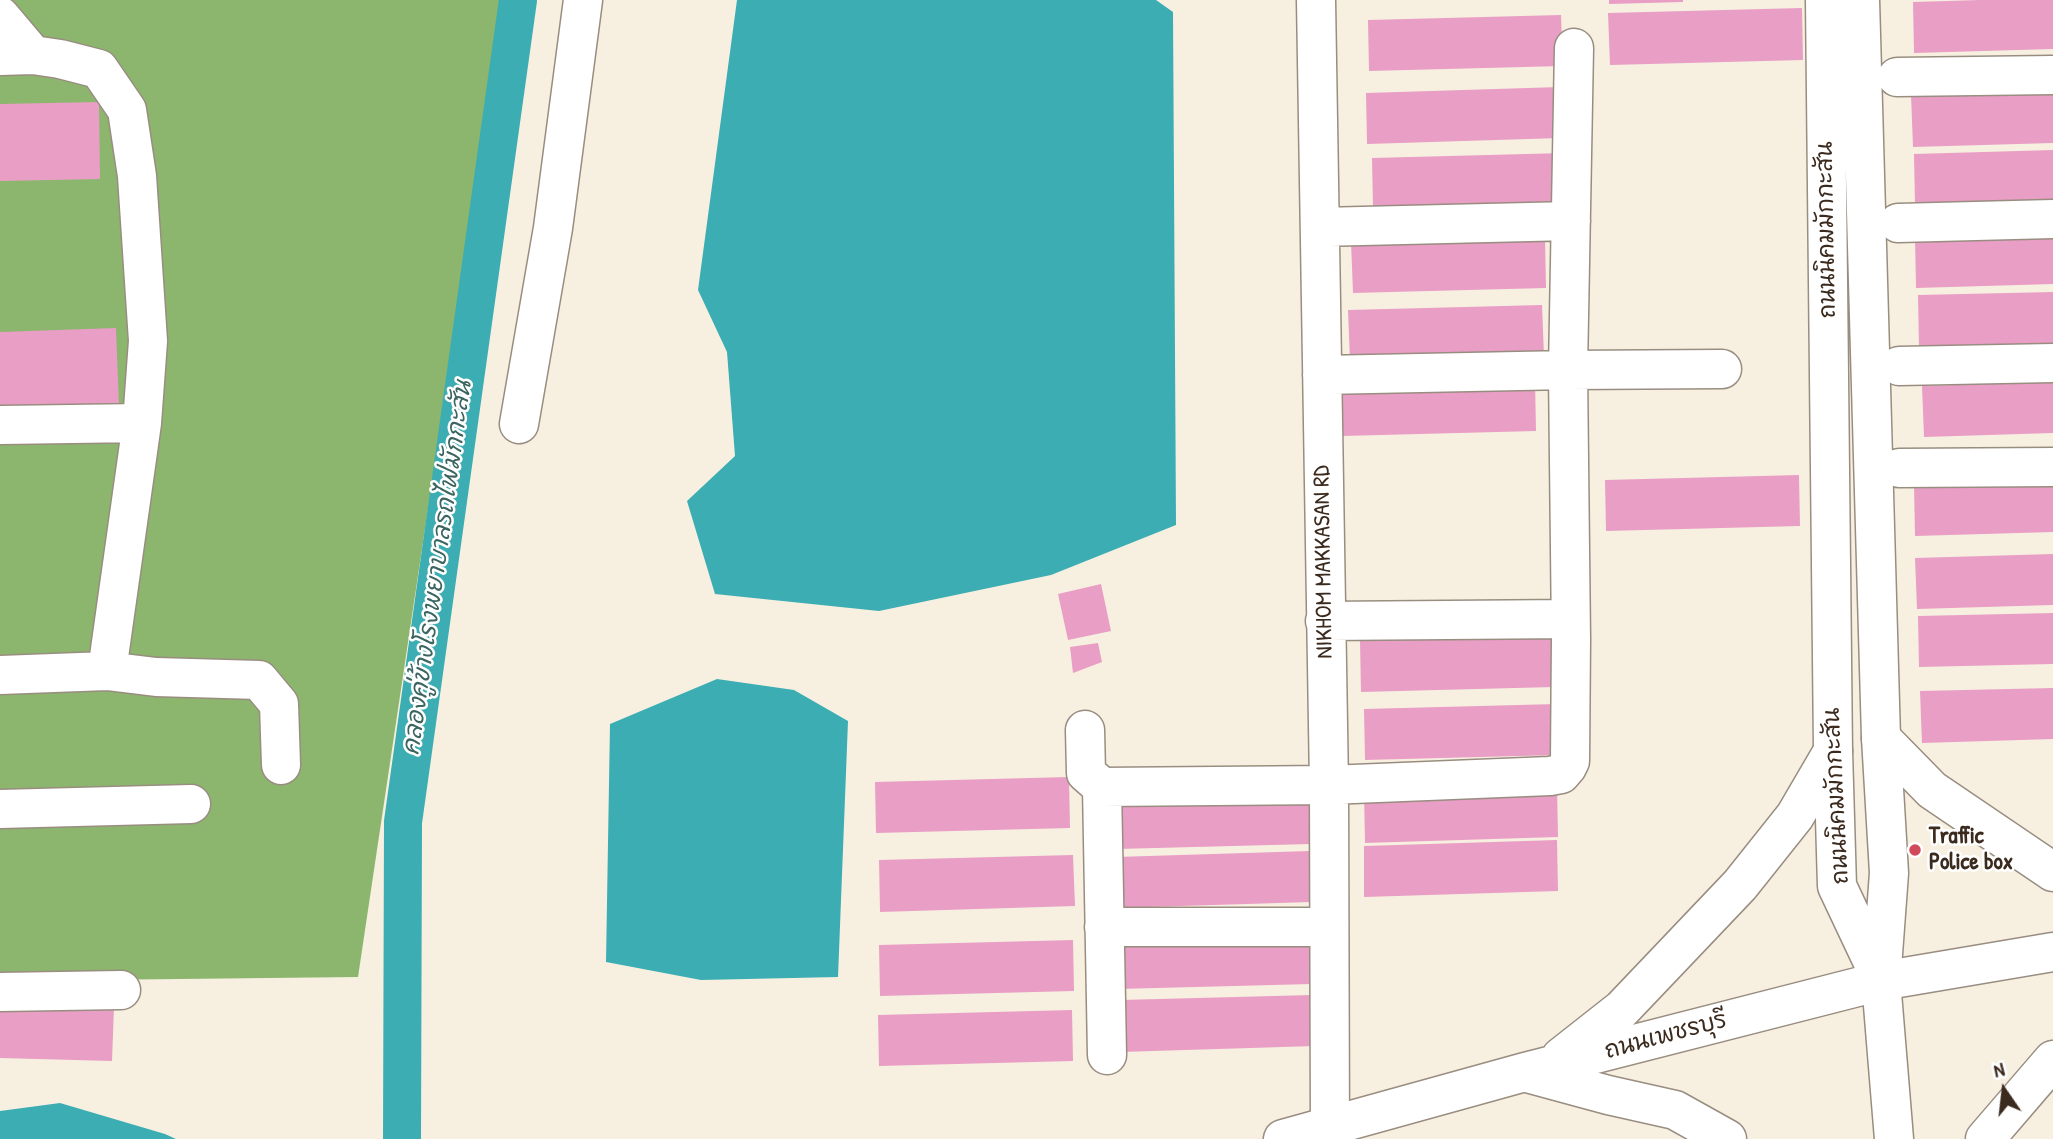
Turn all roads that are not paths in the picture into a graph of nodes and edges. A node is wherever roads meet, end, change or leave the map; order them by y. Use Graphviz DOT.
graph roads {
  1 [pos="583,0"];
  2 [pos="1316,0"];
  3 [pos="1825,0"];
  4 [pos="1860,0"];
  5 [pos="0,16"];
  6 [pos="1574,48"];
  7 [pos="16,55"];
  8 [pos="2053,75"];
  9 [pos="1897,77"];
  10 [pos="2053,219"];
  11 [pos="1571,222"];
  12 [pos="1898,223"];
  13 [pos="1320,227"];
  14 [pos="2053,363"];
  15 [pos="1899,366"];
  16 [pos="1722,369"];
  17 [pos="1567,370"];
  18 [pos="1322,375"];
  19 [pos="142,423"];
  20 [pos="519,424"];
  21 [pos="0,425"];
  22 [pos="2053,467"];
  23 [pos="1899,468"];
  24 [pos="1570,619"];
  25 [pos="1325,621"];
  26 [pos="107,671"];
  27 [pos="0,675"];
  28 [pos="1085,730"];
  29 [pos="1881,738"];
  30 [pos="1833,751"];
  31 [pos="281,765"];
  32 [pos="1329,785"];
  33 [pos="1102,787"];
  34 [pos="191,804"];
  35 [pos="0,809"];
  36 [pos="2053,872"];
  37 [pos="1104,927"];
  38 [pos="1328,927"];
  39 [pos="2053,952"];
  40 [pos="1881,981"];
  41 [pos="121,989"];
  42 [pos="0,992"];
  43 [pos="1107,1055"];
  44 [pos="2053,1060"];
  45 [pos="1537,1070"];
  46 [pos="1330,1132"];
  47 [pos="1283,1139"];
  48 [pos="1727,1139"];
  49 [pos="1894,1139"];
  50 [pos="1985,1139"];
  1 -- 20 [label="street"];
  2 -- 13 [label="street, NIKHOM MAKKASAN RD"];
  3 -- 30 [label="street, ถนนนิคมมักกะสัน"];
  4 -- 29 [label="street, ถนนนิคมมักกะสัน"];
  5 -- 7 [label="street"];
  6 -- 11 [label="street"];
  7 -- 19 [label="street"];
  8 -- 9 [label="street"];
  10 -- 12 [label="street"];
  11 -- 13 [label="street"];
  11 -- 17 [label="street"];
  13 -- 18 [label="street, NIKHOM MAKKASAN RD"];
  14 -- 15 [label="street"];
  16 -- 17 [label="street"];
  17 -- 18 [label="street"];
  17 -- 24 [label="street"];
  18 -- 25 [label="street, NIKHOM MAKKASAN RD"];
  19 -- 21 [label="street"];
  19 -- 26 [label="street"];
  22 -- 23 [label="street"];
  24 -- 25 [label="street"];
  24 -- 32 [label="street"];
  25 -- 32 [label="street, NIKHOM MAKKASAN RD"];
  26 -- 27 [label="street"];
  26 -- 31 [label="street"];
  28 -- 33 [label="street"];
  29 -- 36 [label="street"];
  29 -- 40 [label="street, ถนนนิคมมักกะสัน"];
  30 -- 40 [label="street, ถนนนิคมมักกะสัน"];
  30 -- 45 [label="street"];
  32 -- 33 [label="street"];
  32 -- 38 [label="street, NIKHOM MAKKASAN RD"];
  33 -- 37 [label="street"];
  34 -- 35 [label="street"];
  37 -- 38 [label="street"];
  37 -- 43 [label="street"];
  38 -- 46 [label="street, NIKHOM MAKKASAN RD"];
  39 -- 40 [label="street, ถนนเพชรบุรี"];
  40 -- 45 [label="street, ถนนเพชรบุรี"];
  40 -- 49 [label="street"];
  41 -- 42 [label="street"];
  44 -- 50 [label="street"];
  45 -- 46 [label="street, ถนนเพชรบุรี"];
  45 -- 48 [label="street"];
  46 -- 47 [label="street, ถนนเพชรบุรี"];
}
